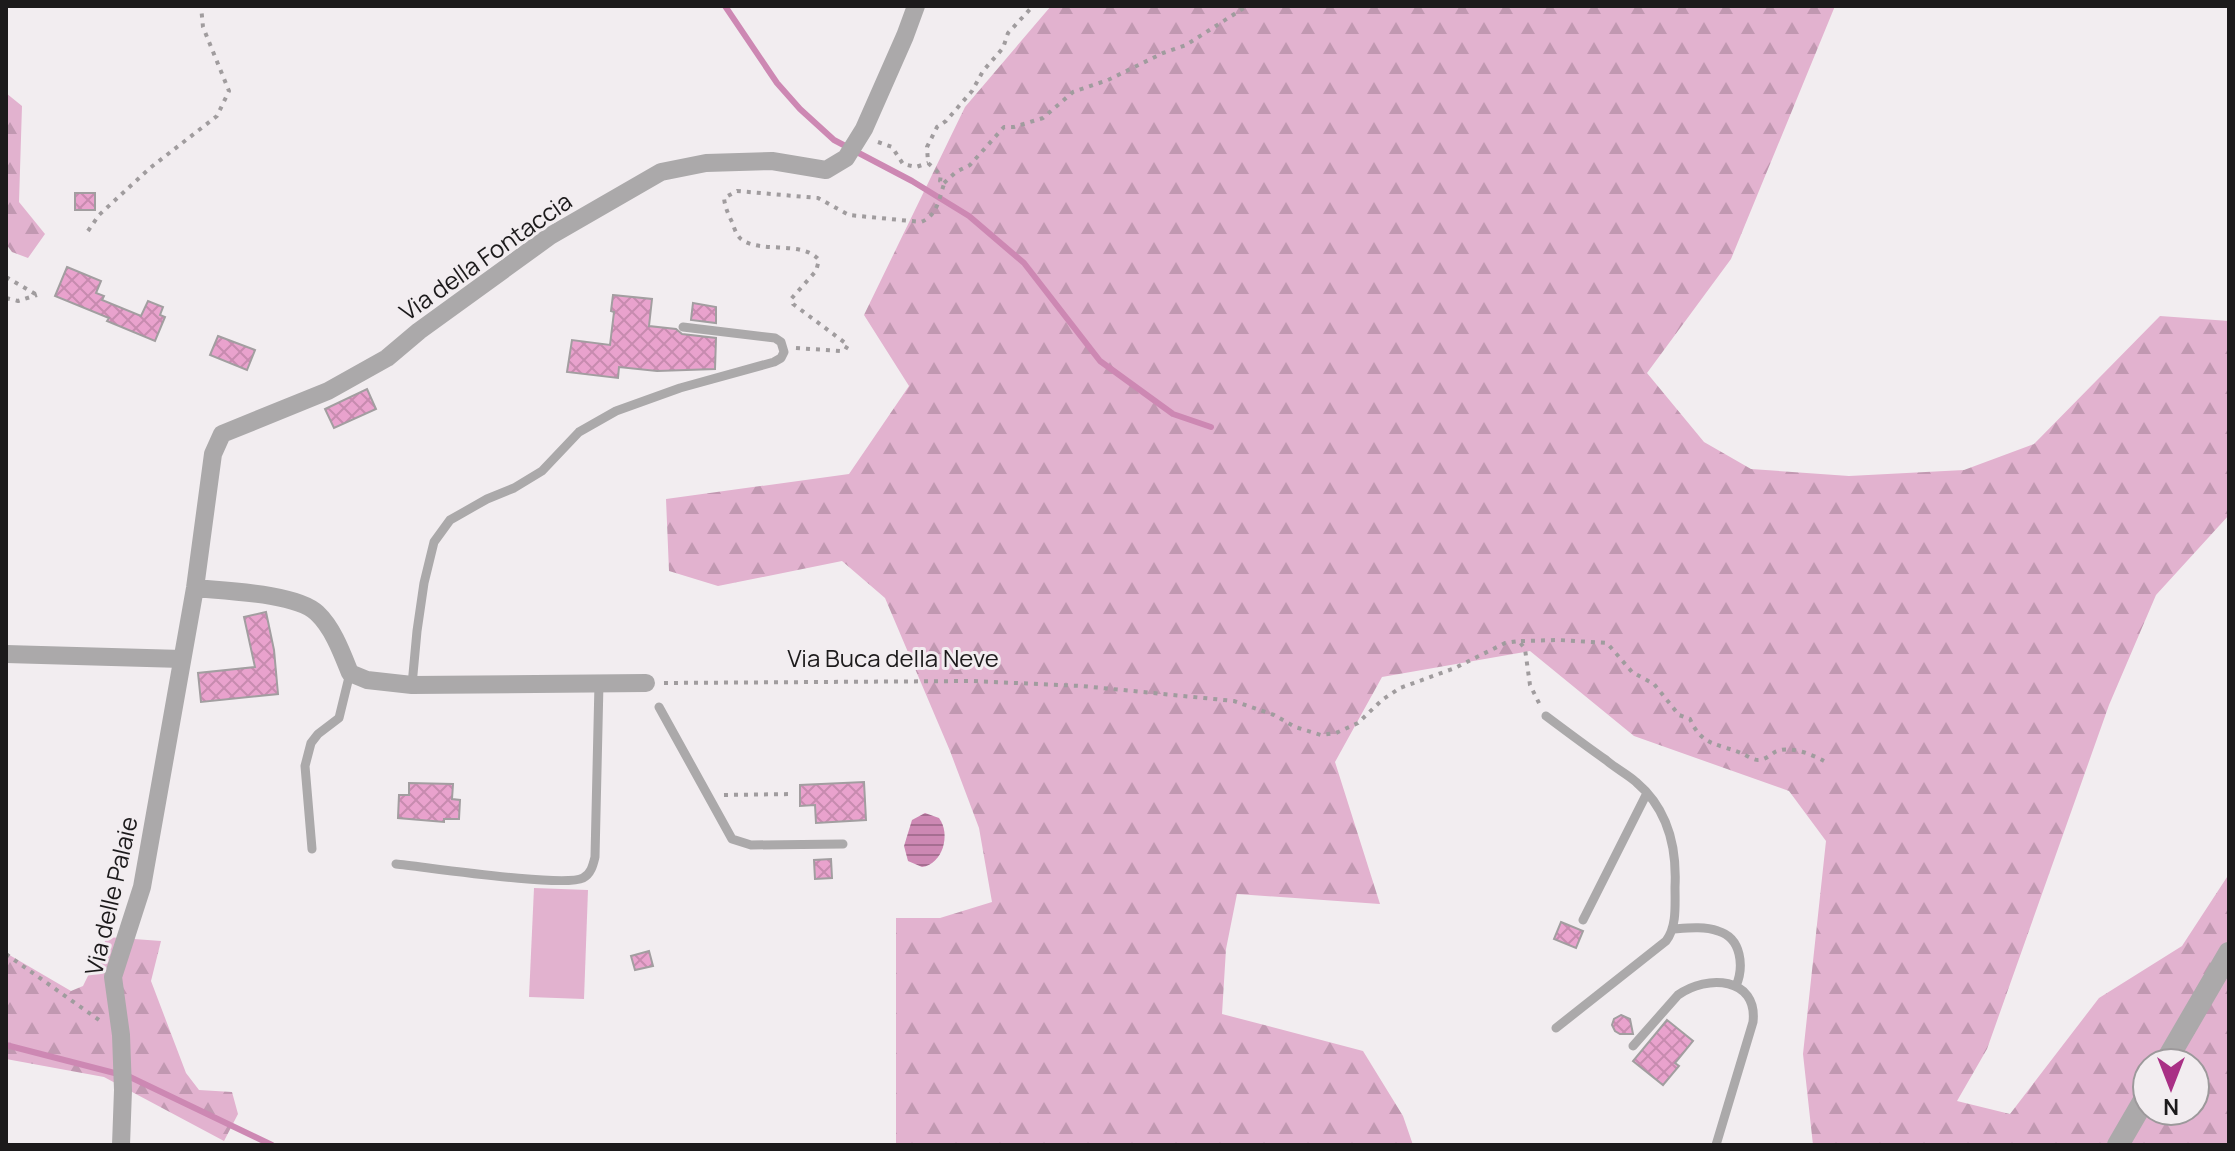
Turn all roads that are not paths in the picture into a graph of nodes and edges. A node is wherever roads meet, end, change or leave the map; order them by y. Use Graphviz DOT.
graph roads {
  1 [pos="916,6"];
  2 [pos="683,327"];
  3 [pos="195,588"];
  4 [pos="6,654"];
  5 [pos="182,659"];
  6 [pos="350,673"];
  7 [pos="599,683"];
  8 [pos="412,685"];
  9 [pos="649,688"];
  10 [pos="659,707"];
  11 [pos="1546,716"];
  12 [pos="1647,793"];
  13 [pos="843,844"];
  14 [pos="312,849"];
  15 [pos="396,864"];
  16 [pos="1583,920"];
  17 [pos="1672,929"];
  18 [pos="2229,953"];
  19 [pos="1736,986"];
  20 [pos="1556,1028"];
  21 [pos="1633,1046"];
  22 [pos="2174,1047"];
  23 [pos="2131,1123"];
  24 [pos="121,1145"];
  25 [pos="1716,1145"];
  26 [pos="2118,1145"];
  1 -- 3 [label="street, Via della Fontaccia"];
  2 -- 8 [label="lane"];
  3 -- 5 [label="street, Via della Fontaccia"];
  3 -- 6 [label="street"];
  4 -- 5 [label="street"];
  5 -- 24 [label="street, Via delle Palaie"];
  6 -- 8 [label="street"];
  6 -- 14 [label="lane"];
  7 -- 8 [label="street"];
  7 -- 9 [label="street"];
  7 -- 15 [label="lane"];
  10 -- 13 [label="lane"];
  11 -- 12 [label="lane"];
  12 -- 16 [label="lane"];
  12 -- 17 [label="lane"];
  17 -- 19 [label="lane"];
  17 -- 20 [label="lane"];
  18 -- 22 [label="street"];
  19 -- 21 [label="lane"];
  19 -- 25 [label="lane"];
  23 -- 26 [label="street"];
}
